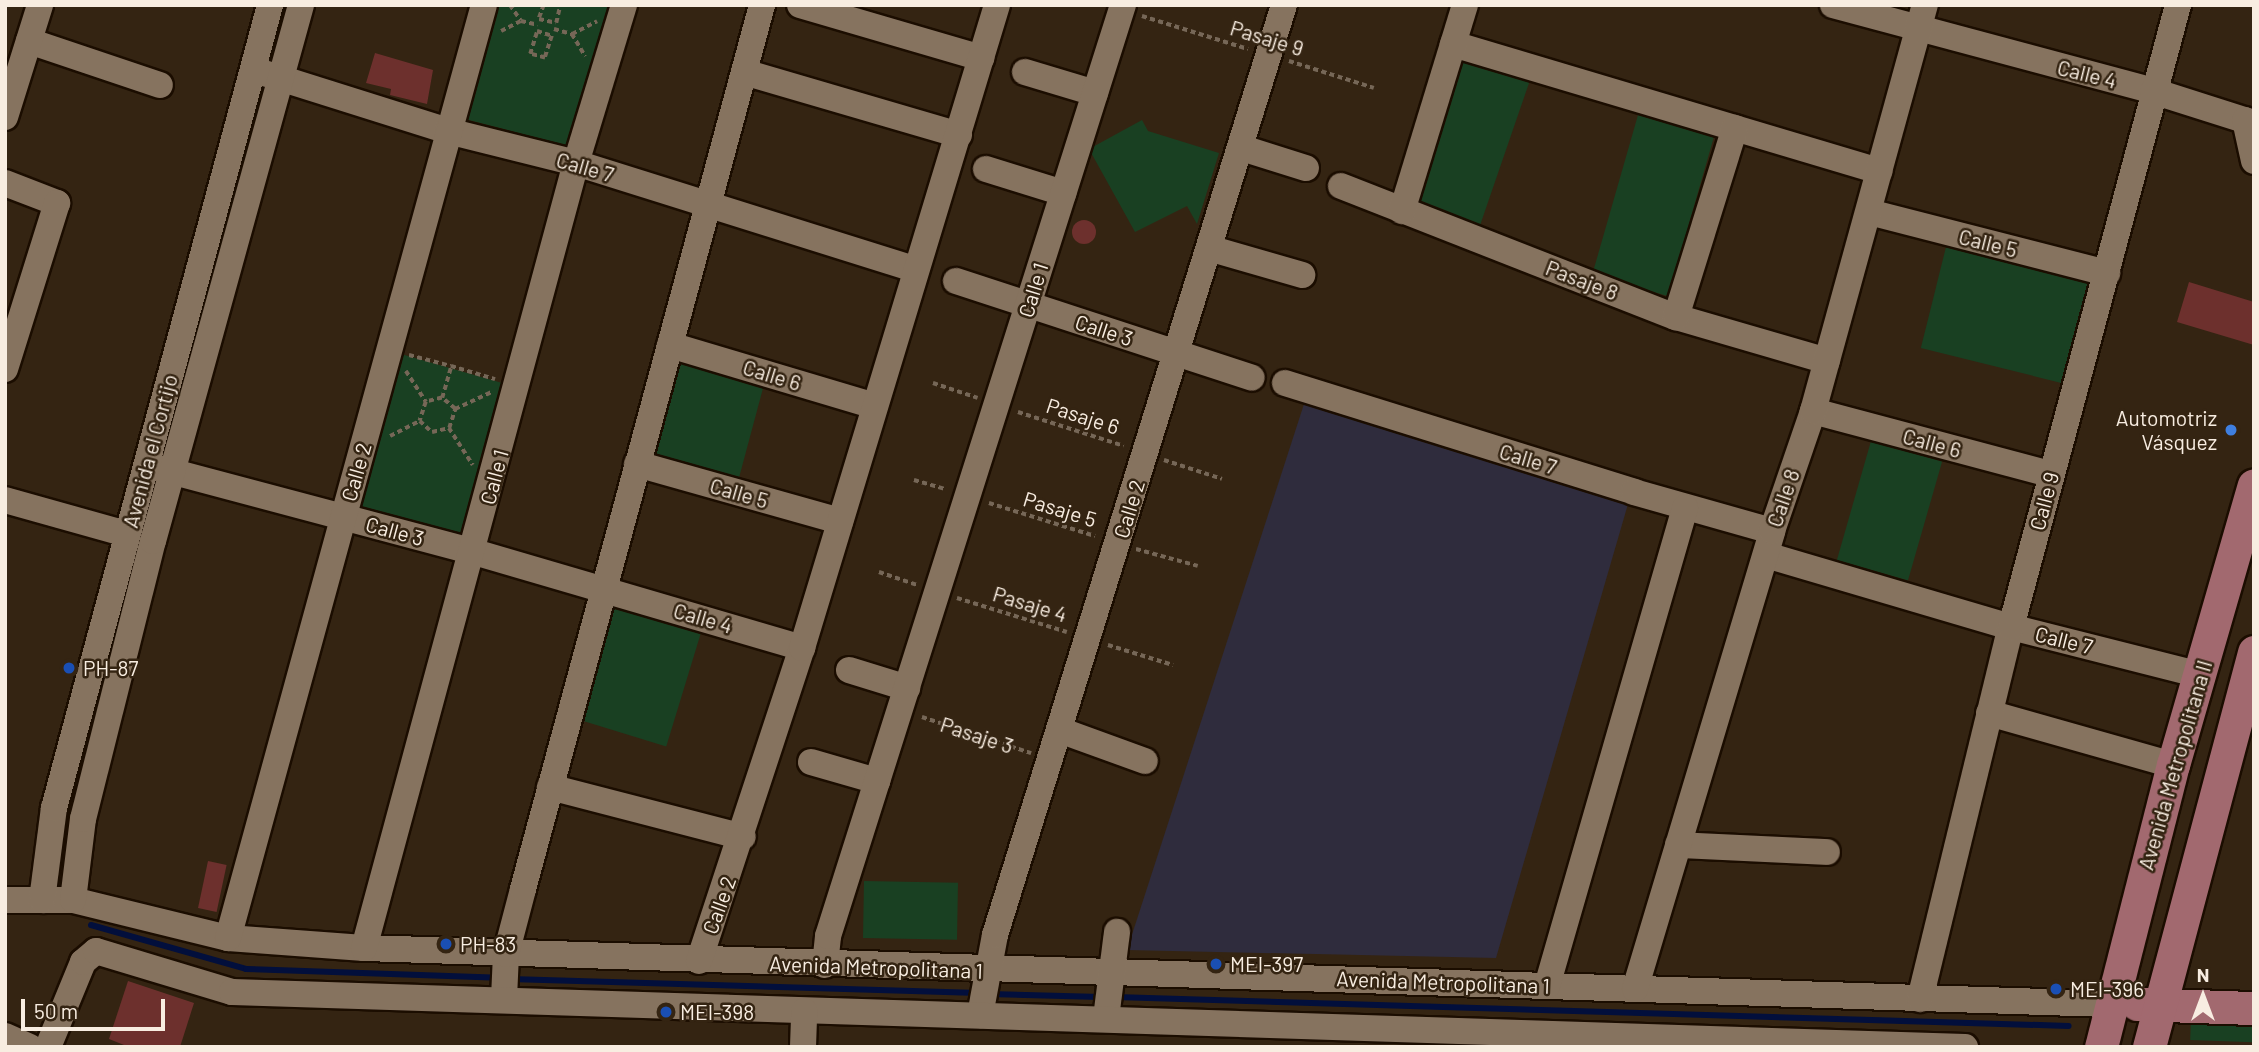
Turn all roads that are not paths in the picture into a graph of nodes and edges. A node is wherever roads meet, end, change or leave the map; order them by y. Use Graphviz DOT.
graph roads {
  1 [pos="40,5"];
  2 [pos="270,5"];
  3 [pos="301,5"];
  4 [pos="484,5"];
  5 [pos="762,5"];
  6 [pos="800,5"];
  7 [pos="997,5"];
  8 [pos="1284,5"];
  9 [pos="1465,5"];
  10 [pos="1833,5"];
  11 [pos="1926,5"];
  12 [pos="2178,5"];
  13 [pos="1122,8"];
  14 [pos="612,12"];
  15 [pos="1918,32"];
  16 [pos="29,41"];
  17 [pos="1453,44"];
  18 [pos="981,58"];
  19 [pos="253,69"];
  20 [pos="744,72"];
  21 [pos="1025,72"];
  22 [pos="281,79"];
  23 [pos="160,85"];
  24 [pos="2153,90"];
  25 [pos="1095,93"];
  26 [pos="5,117"];
  27 [pos="2249,121"];
  28 [pos="1735,128"];
  29 [pos="447,131"];
  30 [pos="959,135"];
  31 [pos="1242,148"];
  32 [pos="2254,161"];
  33 [pos="576,163"];
  34 [pos="1306,168"];
  35 [pos="986,169"];
  36 [pos="1880,171"];
  37 [pos="5,183"];
  38 [pos="1341,186"];
  39 [pos="1063,193"];
  40 [pos="708,206"];
  41 [pos="1402,211"];
  42 [pos="1869,212"];
  43 [pos="1212,248"];
  44 [pos="915,269"];
  45 [pos="2107,273"];
  46 [pos="1302,275"];
  47 [pos="956,281"];
  48 [pos="1028,306"];
  49 [pos="1676,317"];
  50 [pos="670,345"];
  51 [pos="1178,355"];
  52 [pos="1827,361"];
  53 [pos="5,369"];
  54 [pos="1252,378"];
  55 [pos="1285,383"];
  56 [pos="874,406"];
  57 [pos="1813,411"];
  58 [pos="146,464"];
  59 [pos="637,464"];
  60 [pos="172,472"];
  61 [pos="2050,474"];
  62 [pos="2254,485"];
  63 [pos="5,500"];
  64 [pos="1685,508"];
  65 [pos="343,517"];
  66 [pos="840,521"];
  67 [pos="127,534"];
  68 [pos="1769,543"];
  69 [pos="474,552"];
  70 [pos="603,589"];
  71 [pos="2011,627"];
  72 [pos="802,648"];
  73 [pos="2254,652"];
  74 [pos="849,670"];
  75 [pos="2201,675"];
  76 [pos="904,698"];
  77 [pos="1989,713"];
  78 [pos="1062,731"];
  79 [pos="1145,761"];
  80 [pos="811,762"];
  81 [pos="2173,765"];
  82 [pos="877,782"];
  83 [pos="550,787"];
  84 [pos="743,837"];
  85 [pos="1678,845"];
  86 [pos="1827,852"];
  87 [pos="5,900"];
  88 [pos="42,900"];
  89 [pos="73,900"];
  90 [pos="1117,932"];
  91 [pos="228,938"];
  92 [pos="364,948"];
  93 [pos="699,961"];
  94 [pos="825,965"];
  95 [pos="505,975"];
  96 [pos="986,975"];
  97 [pos="1547,986"];
  98 [pos="1635,989"];
  99 [pos="1107,997"];
  100 [pos="1920,999"];
  101 [pos="2110,1004"];
  102 [pos="2158,1004"];
  103 [pos="2254,1008"];
  104 [pos="980,1010"];
  105 [pos="804,1011"];
  106 [pos="5,1036"];
  107 [pos="1417,1038"];
  108 [pos="1914,1045"];
  109 [pos="30,1047"];
  110 [pos="48,1047"];
  111 [pos="803,1047"];
  112 [pos="1965,1047"];
  113 [pos="2101,1047"];
  114 [pos="2149,1047"];
  1 -- 16 [label="street"];
  2 -- 19 [label="street, Avenida el Cortijo"];
  3 -- 22 [label="street, Avenida el Cortijo"];
  4 -- 29 [label="street, Calle 2"];
  5 -- 20 [label="street"];
  6 -- 18 [label="street"];
  7 -- 18 [label="street, Calle 2"];
  8 -- 31 [label="street, Calle 2"];
  9 -- 17 [label="street"];
  10 -- 15 [label="street, Calle 4"];
  11 -- 15 [label="street, Calle 8"];
  12 -- 24 [label="street, Calle 9"];
  13 -- 25 [label="street, Calle 1"];
  14 -- 33 [label="street, Calle 1"];
  15 -- 24 [label="street, Calle 4"];
  15 -- 36 [label="street, Calle 8"];
  16 -- 23 [label="street"];
  16 -- 26 [label="street"];
  17 -- 28 [label="street"];
  17 -- 41 [label="street"];
  18 -- 30 [label="street, Calle 2"];
  19 -- 22 [label="street, Calle 7"];
  19 -- 58 [label="street, Avenida el Cortijo"];
  20 -- 30 [label="street"];
  20 -- 40 [label="street"];
  21 -- 25 [label="street"];
  22 -- 29 [label="street, Calle 7"];
  22 -- 60 [label="street, Avenida el Cortijo"];
  24 -- 27 [label="street, Calle 4"];
  24 -- 45 [label="street, Calle 9"];
  25 -- 39 [label="street, Calle 1"];
  27 -- 32 [label="street"];
  28 -- 36 [label="street"];
  28 -- 49 [label="street"];
  29 -- 33 [label="street, Calle 7"];
  29 -- 65 [label="street, Calle 2"];
  30 -- 44 [label="street, Calle 2"];
  31 -- 34 [label="street"];
  31 -- 43 [label="street, Calle 2"];
  33 -- 40 [label="street, Calle 7"];
  33 -- 69 [label="street, Calle 1"];
  35 -- 39 [label="street"];
  36 -- 42 [label="street, Calle 8"];
  37 -- 53 [label="street"];
  38 -- 41 [label="street, Pasaje 8"];
  39 -- 48 [label="street, Calle 1"];
  40 -- 44 [label="street, Calle 7"];
  40 -- 50 [label="street"];
  41 -- 49 [label="street, Pasaje 8"];
  42 -- 45 [label="street, Calle 5"];
  42 -- 52 [label="street, Calle 8"];
  43 -- 46 [label="street"];
  43 -- 51 [label="street, Calle 2"];
  44 -- 56 [label="street, Calle 2"];
  45 -- 61 [label="street, Calle 9"];
  47 -- 48 [label="street, Calle 3"];
  48 -- 51 [label="street, Calle 3"];
  48 -- 76 [label="street, Calle 1"];
  49 -- 52 [label="street, Pasaje 8"];
  50 -- 56 [label="street, Calle 6"];
  50 -- 59 [label="street"];
  51 -- 54 [label="street, Calle 3"];
  51 -- 78 [label="street, Calle 2"];
  52 -- 57 [label="street, Calle 8"];
  55 -- 64 [label="street, Calle 7"];
  56 -- 66 [label="street, Calle 2"];
  57 -- 61 [label="street, Calle 6"];
  57 -- 68 [label="street, Calle 8"];
  58 -- 60 [label="street, Calle 3"];
  58 -- 67 [label="street, Avenida el Cortijo"];
  59 -- 66 [label="street, Calle 5"];
  59 -- 70 [label="street"];
  60 -- 65 [label="street, Calle 3"];
  60 -- 89 [label="street, Avenida el Cortijo"];
  61 -- 71 [label="street, Calle 9"];
  62 -- 75 [label="main road, Avenida Metropolitana II"];
  63 -- 67 [label="street"];
  64 -- 68 [label="street, Calle 7"];
  64 -- 97 [label="street"];
  65 -- 69 [label="street, Calle 3"];
  65 -- 91 [label="street, Calle 2"];
  66 -- 72 [label="street, Calle 2"];
  67 -- 88 [label="street, Avenida el Cortijo"];
  68 -- 71 [label="street, Calle 7"];
  68 -- 85 [label="street, Calle 8"];
  69 -- 70 [label="street, Calle 3"];
  69 -- 92 [label="street, Calle 1"];
  70 -- 72 [label="street, Calle 4"];
  70 -- 83 [label="street"];
  71 -- 75 [label="street, Calle 7"];
  71 -- 77 [label="street, Calle 9"];
  72 -- 84 [label="street, Calle 2"];
  73 -- 102 [label="main road"];
  74 -- 76 [label="street"];
  75 -- 81 [label="main road, Avenida Metropolitana II"];
  76 -- 82 [label="street, Calle 1"];
  77 -- 81 [label="street"];
  77 -- 100 [label="street, Calle 9"];
  78 -- 79 [label="street"];
  78 -- 96 [label="street, Calle 2"];
  80 -- 82 [label="street"];
  81 -- 101 [label="main road, Avenida Metropolitana II"];
  82 -- 94 [label="street, Calle 1"];
  83 -- 84 [label="street"];
  83 -- 95 [label="street"];
  84 -- 93 [label="street, Calle 2"];
  85 -- 86 [label="street"];
  85 -- 98 [label="street, Calle 8"];
  87 -- 88 [label="street, Avenida Metropolitana 1"];
  88 -- 89 [label="street, Avenida Metropolitana 1"];
  89 -- 91 [label="street, Avenida Metropolitana 1"];
  90 -- 99 [label="street"];
  91 -- 92 [label="street, Avenida Metropolitana 1"];
  92 -- 95 [label="street, Avenida Metropolitana 1"];
  93 -- 94 [label="street, Avenida Metropolitana 1"];
  93 -- 95 [label="street, Avenida Metropolitana 1"];
  94 -- 96 [label="street, Avenida Metropolitana 1"];
  95 -- 105 [label="street, Avenida Metropolitana 1"];
  95 -- 110 [label="street"];
  96 -- 99 [label="street, Avenida Metropolitana 1"];
  96 -- 104 [label="street, Calle 2"];
  97 -- 98 [label="street, Avenida Metropolitana 1"];
  97 -- 99 [label="street, Avenida Metropolitana 1"];
  98 -- 100 [label="street, Avenida Metropolitana 1"];
  99 -- 104 [label="street, Avenida Metropolitana 1"];
  99 -- 107 [label="street, Avenida Metropolitana 1"];
  100 -- 101 [label="street, Avenida Metropolitana 1"];
  101 -- 102 [label="main road, Avenida Metropolitana 1"];
  101 -- 113 [label="main road, Avenida Metropolitana II"];
  102 -- 103 [label="main road, Avenida Metropolitana 1"];
  102 -- 114 [label="main road"];
  104 -- 105 [label="street, Avenida Metropolitana 1"];
  105 -- 111 [label="street"];
  106 -- 109 [label="street"];
  107 -- 108 [label="street, Avenida Metropolitana 1"];
  108 -- 112 [label="street, Avenida Metropolitana 1"];
}
